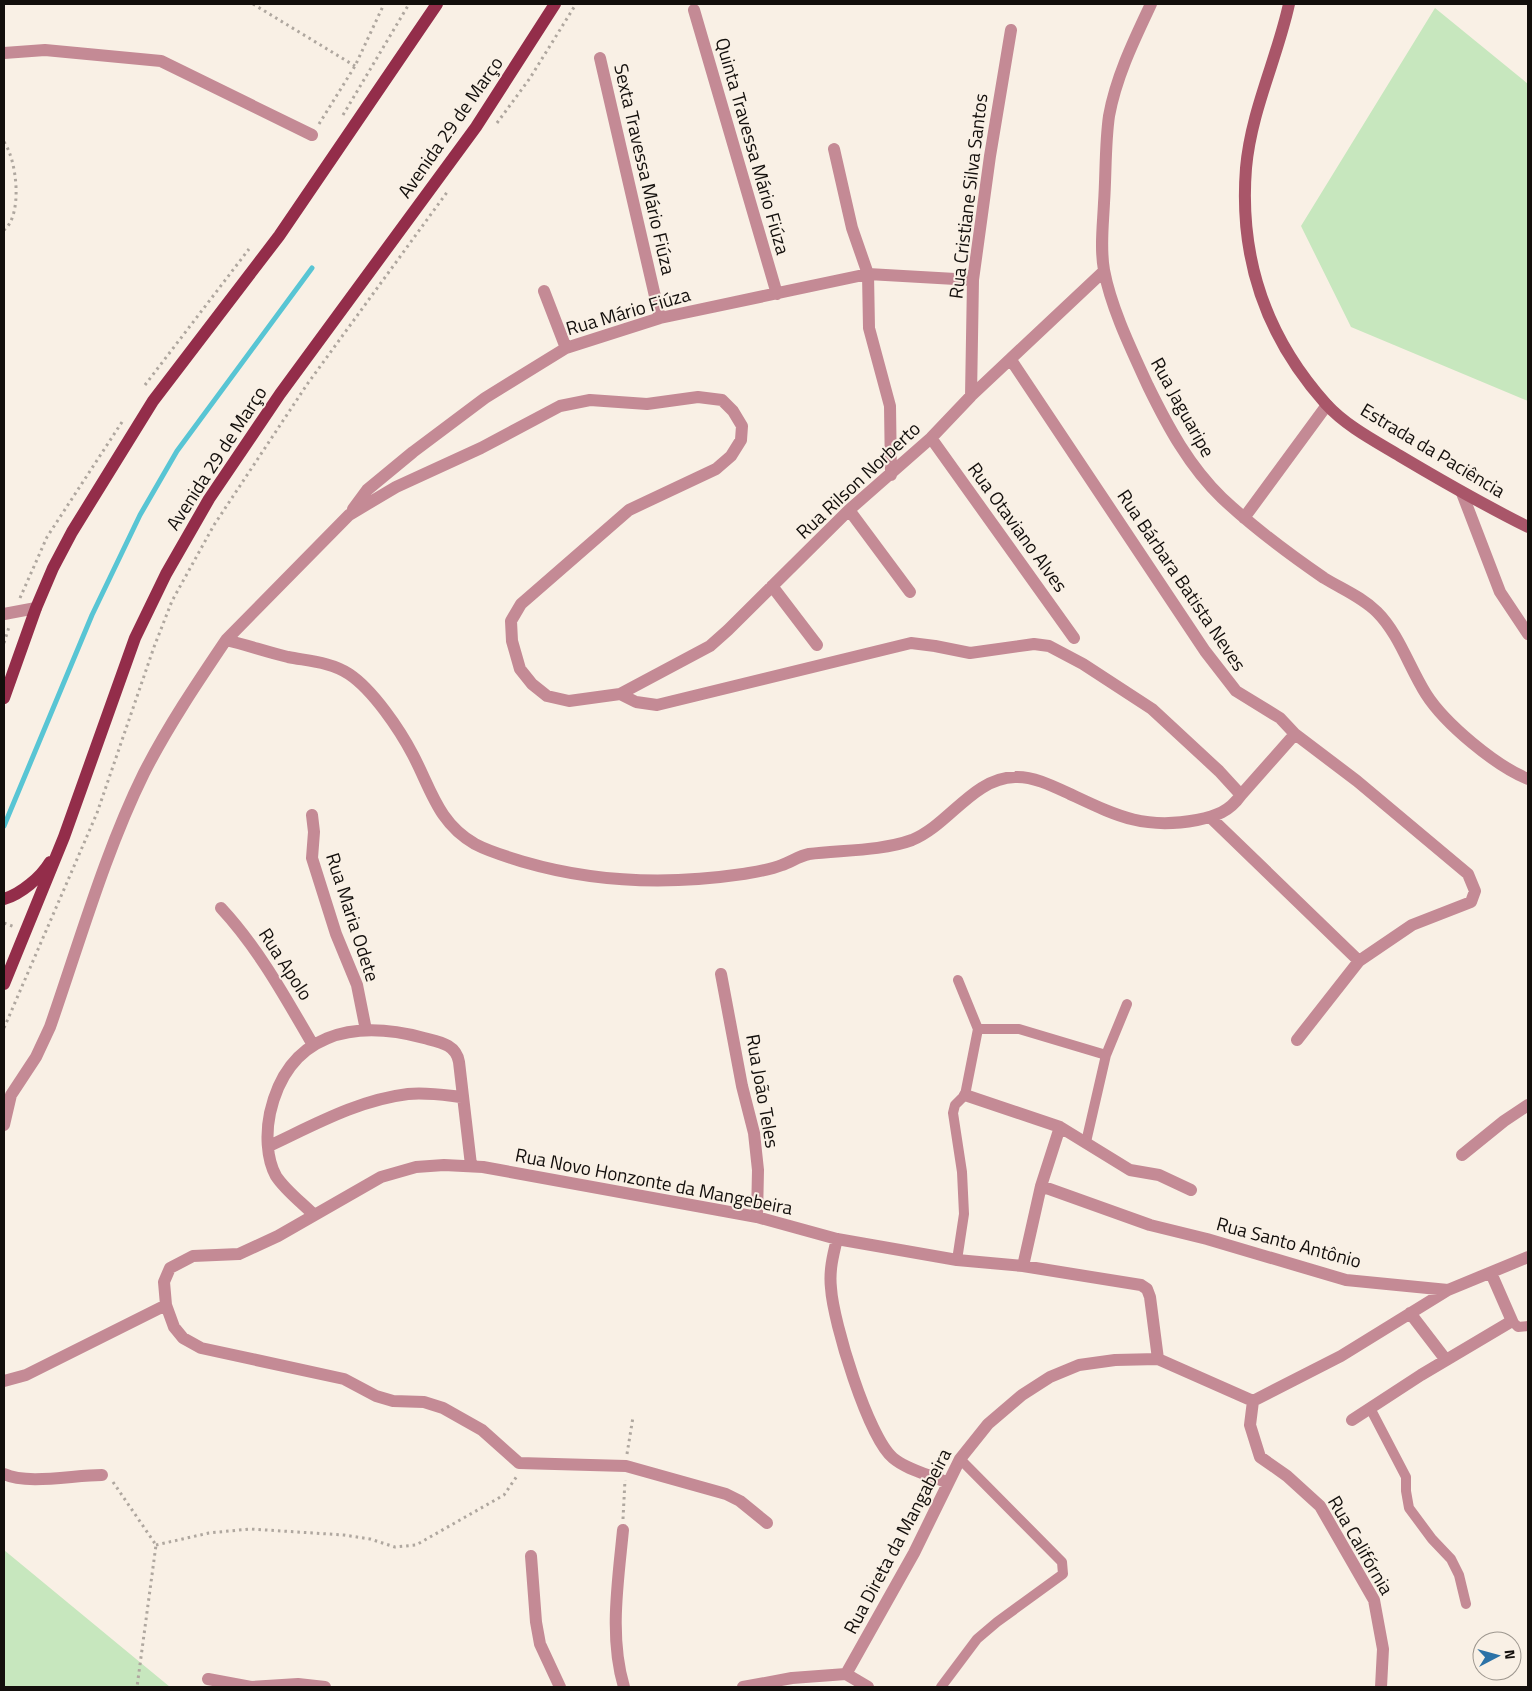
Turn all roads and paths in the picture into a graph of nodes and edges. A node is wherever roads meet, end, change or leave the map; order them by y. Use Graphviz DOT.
graph roads {
  1 [pos="253,4"];
  2 [pos="384,4"];
  3 [pos="436,4"];
  4 [pos="555,4"];
  5 [pos="576,4"];
  6 [pos="1150,4"];
  7 [pos="1290,4"];
  8 [pos="694,10"];
  9 [pos="1011,30"];
  10 [pos="4,53"];
  11 [pos="600,58"];
  12 [pos="355,66"];
  13 [pos="495,126"];
  14 [pos="312,135"];
  15 [pos="4,142"];
  16 [pos="834,149"];
  17 [pos="449,190"];
  18 [pos="4,230"];
  19 [pos="1104,271"];
  20 [pos="868,274"];
  21 [pos="973,280"];
  22 [pos="544,291"];
  23 [pos="777,294"];
  24 [pos="660,318"];
  25 [pos="566,348"];
  26 [pos="1011,360"];
  27 [pos="971,396"];
  28 [pos="1327,405"];
  29 [pos="931,438"];
  30 [pos="891,475"];
  31 [pos="1462,493"];
  32 [pos="849,510"];
  33 [pos="349,515"];
  34 [pos="1244,518"];
  35 [pos="1528,527"];
  36 [pos="772,586"];
  37 [pos="910,592"];
  38 [pos="36,608"];
  39 [pos="4,614"];
  40 [pos="1528,634"];
  41 [pos="1074,638"];
  42 [pos="226,640"];
  43 [pos="817,645"];
  44 [pos="620,694"];
  45 [pos="4,698"];
  46 [pos="1295,734"];
  47 [pos="1528,779"];
  48 [pos="1240,795"];
  49 [pos="312,815"];
  50 [pos="1210,817"];
  51 [pos="64,838"];
  52 [pos="4,899"];
  53 [pos="222,908"];
  54 [pos="1359,961"];
  55 [pos="721,974"];
  56 [pos="958,980"];
  57 [pos="4,984"];
  58 [pos="1127,1004"];
  59 [pos="4,1028"];
  60 [pos="978,1029"];
  61 [pos="366,1030"];
  62 [pos="1297,1040"];
  63 [pos="313,1045"];
  64 [pos="1106,1055"];
  65 [pos="964,1095"];
  66 [pos="462,1097"];
  67 [pos="1528,1105"];
  68 [pos="4,1125"];
  69 [pos="1060,1127"];
  70 [pos="1086,1142"];
  71 [pos="269,1146"];
  72 [pos="1462,1155"];
  73 [pos="471,1165"];
  74 [pos="1040,1186"];
  75 [pos="1191,1190"];
  76 [pos="312,1214"];
  77 [pos="757,1216"];
  78 [pos="837,1239"];
  79 [pos="1528,1257"];
  80 [pos="957,1260"];
  81 [pos="1023,1266"];
  82 [pos="1491,1273"];
  83 [pos="1448,1290"];
  84 [pos="166,1305"];
  85 [pos="1410,1313"];
  86 [pos="1512,1322"];
  87 [pos="1528,1326"];
  88 [pos="1158,1359"];
  89 [pos="1446,1360"];
  90 [pos="4,1381"];
  91 [pos="1253,1402"];
  92 [pos="1370,1408"];
  93 [pos="1352,1420"];
  94 [pos="960,1459"];
  95 [pos="519,1463"];
  96 [pos="4,1474"];
  97 [pos="102,1475"];
  98 [pos="948,1483"];
  99 [pos="767,1523"];
  100 [pos="623,1530"];
  101 [pos="156,1545"];
  102 [pos="531,1556"];
  103 [pos="1466,1604"];
  104 [pos="846,1674"];
  105 [pos="208,1679"];
  106 [pos="137,1687"];
  107 [pos="326,1687"];
  108 [pos="560,1687"];
  109 [pos="624,1687"];
  110 [pos="743,1687"];
  111 [pos="868,1687"];
  112 [pos="941,1687"];
  113 [pos="1381,1687"];
  1 -- 12 [label="path"];
  2 -- 12 [label="path"];
  3 -- 38 [label="main road"];
  4 -- 51 [label="main road, Avenida 29 de Março"];
  5 -- 13 [label="path"];
  6 -- 19 [label="street, Rua Jaguaripe"];
  7 -- 28 [label="main road, Estrada da Paciência"];
  8 -- 23 [label="street, Quinta Travessa Mário Fiúza"];
  9 -- 21 [label="street, Rua Cristiane Silva Santos"];
  10 -- 14 [label="street"];
  11 -- 24 [label="street, Sexta Travessa Mário Fiúza"];
  12 -- 14 [label="path"];
  15 -- 18 [label="path"];
  16 -- 20 [label="street"];
  17 -- 59 [label="path"];
  19 -- 26 [label="street, Rua Rilson Norberto"];
  19 -- 34 [label="street, Rua Jaguaripe"];
  20 -- 21 [label="street, Rua Mário Fiúza"];
  20 -- 23 [label="street, Rua Mário Fiúza"];
  20 -- 30 [label="street"];
  21 -- 27 [label="street, Rua Cristiane Silva Santos"];
  22 -- 25 [label="street"];
  23 -- 24 [label="street, Rua Mário Fiúza"];
  24 -- 25 [label="street, Rua Mário Fiúza"];
  25 -- 33 [label="street, Rua Mário Fiúza"];
  26 -- 27 [label="street, Rua Rilson Norberto"];
  26 -- 46 [label="street, Rua Bárbara Batista Neves"];
  27 -- 29 [label="street, Rua Rilson Norberto"];
  28 -- 31 [label="main road, Estrada da Paciência"];
  28 -- 34 [label="street"];
  29 -- 30 [label="street, Rua Rilson Norberto"];
  29 -- 41 [label="street, Rua Otaviano Alves"];
  30 -- 32 [label="street, Rua Rilson Norberto"];
  31 -- 35 [label="main road, Estrada da Paciência"];
  31 -- 40 [label="street"];
  32 -- 36 [label="street, Rua Rilson Norberto"];
  32 -- 37 [label="street"];
  33 -- 42 [label="street"];
  33 -- 44 [label="street"];
  34 -- 47 [label="street, Rua Jaguaripe"];
  36 -- 43 [label="street"];
  36 -- 44 [label="street, Rua Rilson Norberto"];
  38 -- 39 [label="street"];
  38 -- 45 [label="main road"];
  42 -- 50 [label="street"];
  42 -- 68 [label="street"];
  44 -- 48 [label="street"];
  46 -- 48 [label="street"];
  46 -- 54 [label="street, Rua Bárbara Batista Neves"];
  48 -- 50 [label="street"];
  49 -- 61 [label="street, Rua Maria Odete"];
  50 -- 54 [label="street"];
  51 -- 52 [label="main road"];
  51 -- 57 [label="main road, Avenida 29 de Março"];
  53 -- 63 [label="street, Rua Apolo"];
  54 -- 62 [label="street"];
  55 -- 77 [label="street, Rua João Teles"];
  56 -- 60 [label="lane"];
  58 -- 64 [label="lane"];
  60 -- 64 [label="lane"];
  60 -- 65 [label="lane"];
  61 -- 63 [label="street"];
  61 -- 66 [label="street"];
  63 -- 71 [label="street"];
  64 -- 70 [label="lane"];
  65 -- 69 [label="street"];
  65 -- 80 [label="lane"];
  66 -- 71 [label="street"];
  66 -- 73 [label="street"];
  67 -- 72 [label="street"];
  69 -- 70 [label="street"];
  69 -- 74 [label="street"];
  70 -- 75 [label="street"];
  71 -- 76 [label="street"];
  73 -- 76 [label="street, Rua Novo Honzonte da Mangebeira"];
  73 -- 77 [label="street, Rua Novo Honzonte da Mangebeira"];
  74 -- 81 [label="street"];
  74 -- 83 [label="street, Rua Santo Antônio"];
  76 -- 84 [label="street, Rua Novo Honzonte da Mangebeira"];
  77 -- 78 [label="street, Rua Novo Honzonte da Mangebeira"];
  78 -- 80 [label="street, Rua Novo Honzonte da Mangebeira"];
  78 -- 98 [label="street"];
  79 -- 82 [label="street, Rua Santo Antônio"];
  80 -- 81 [label="street, Rua Novo Honzonte da Mangebeira"];
  81 -- 88 [label="street, Rua Novo Honzonte da Mangebeira"];
  82 -- 83 [label="street, Rua Santo Antônio"];
  82 -- 86 [label="street"];
  83 -- 85 [label="street"];
  84 -- 90 [label="street"];
  84 -- 95 [label="street, Rua Novo Honzonte da Mangebeira"];
  85 -- 89 [label="street"];
  85 -- 91 [label="street"];
  86 -- 87 [label="lane"];
  86 -- 89 [label="street"];
  88 -- 91 [label="street"];
  88 -- 94 [label="street, Rua Direta da Mangabeira"];
  89 -- 92 [label="street"];
  91 -- 113 [label="street, Rua Califórnia"];
  92 -- 93 [label="street"];
  92 -- 103 [label="lane"];
  94 -- 98 [label="street, Rua Direta da Mangabeira"];
  94 -- 112 [label="lane"];
  95 -- 99 [label="street"];
  95 -- 101 [label="path"];
  96 -- 97 [label="street"];
  97 -- 101 [label="path"];
  98 -- 104 [label="street, Rua Direta da Mangabeira"];
  100 -- 109 [label="street"];
  101 -- 106 [label="path"];
  102 -- 108 [label="street"];
  104 -- 110 [label="street"];
  104 -- 111 [label="street"];
  105 -- 107 [label="street"];
}
